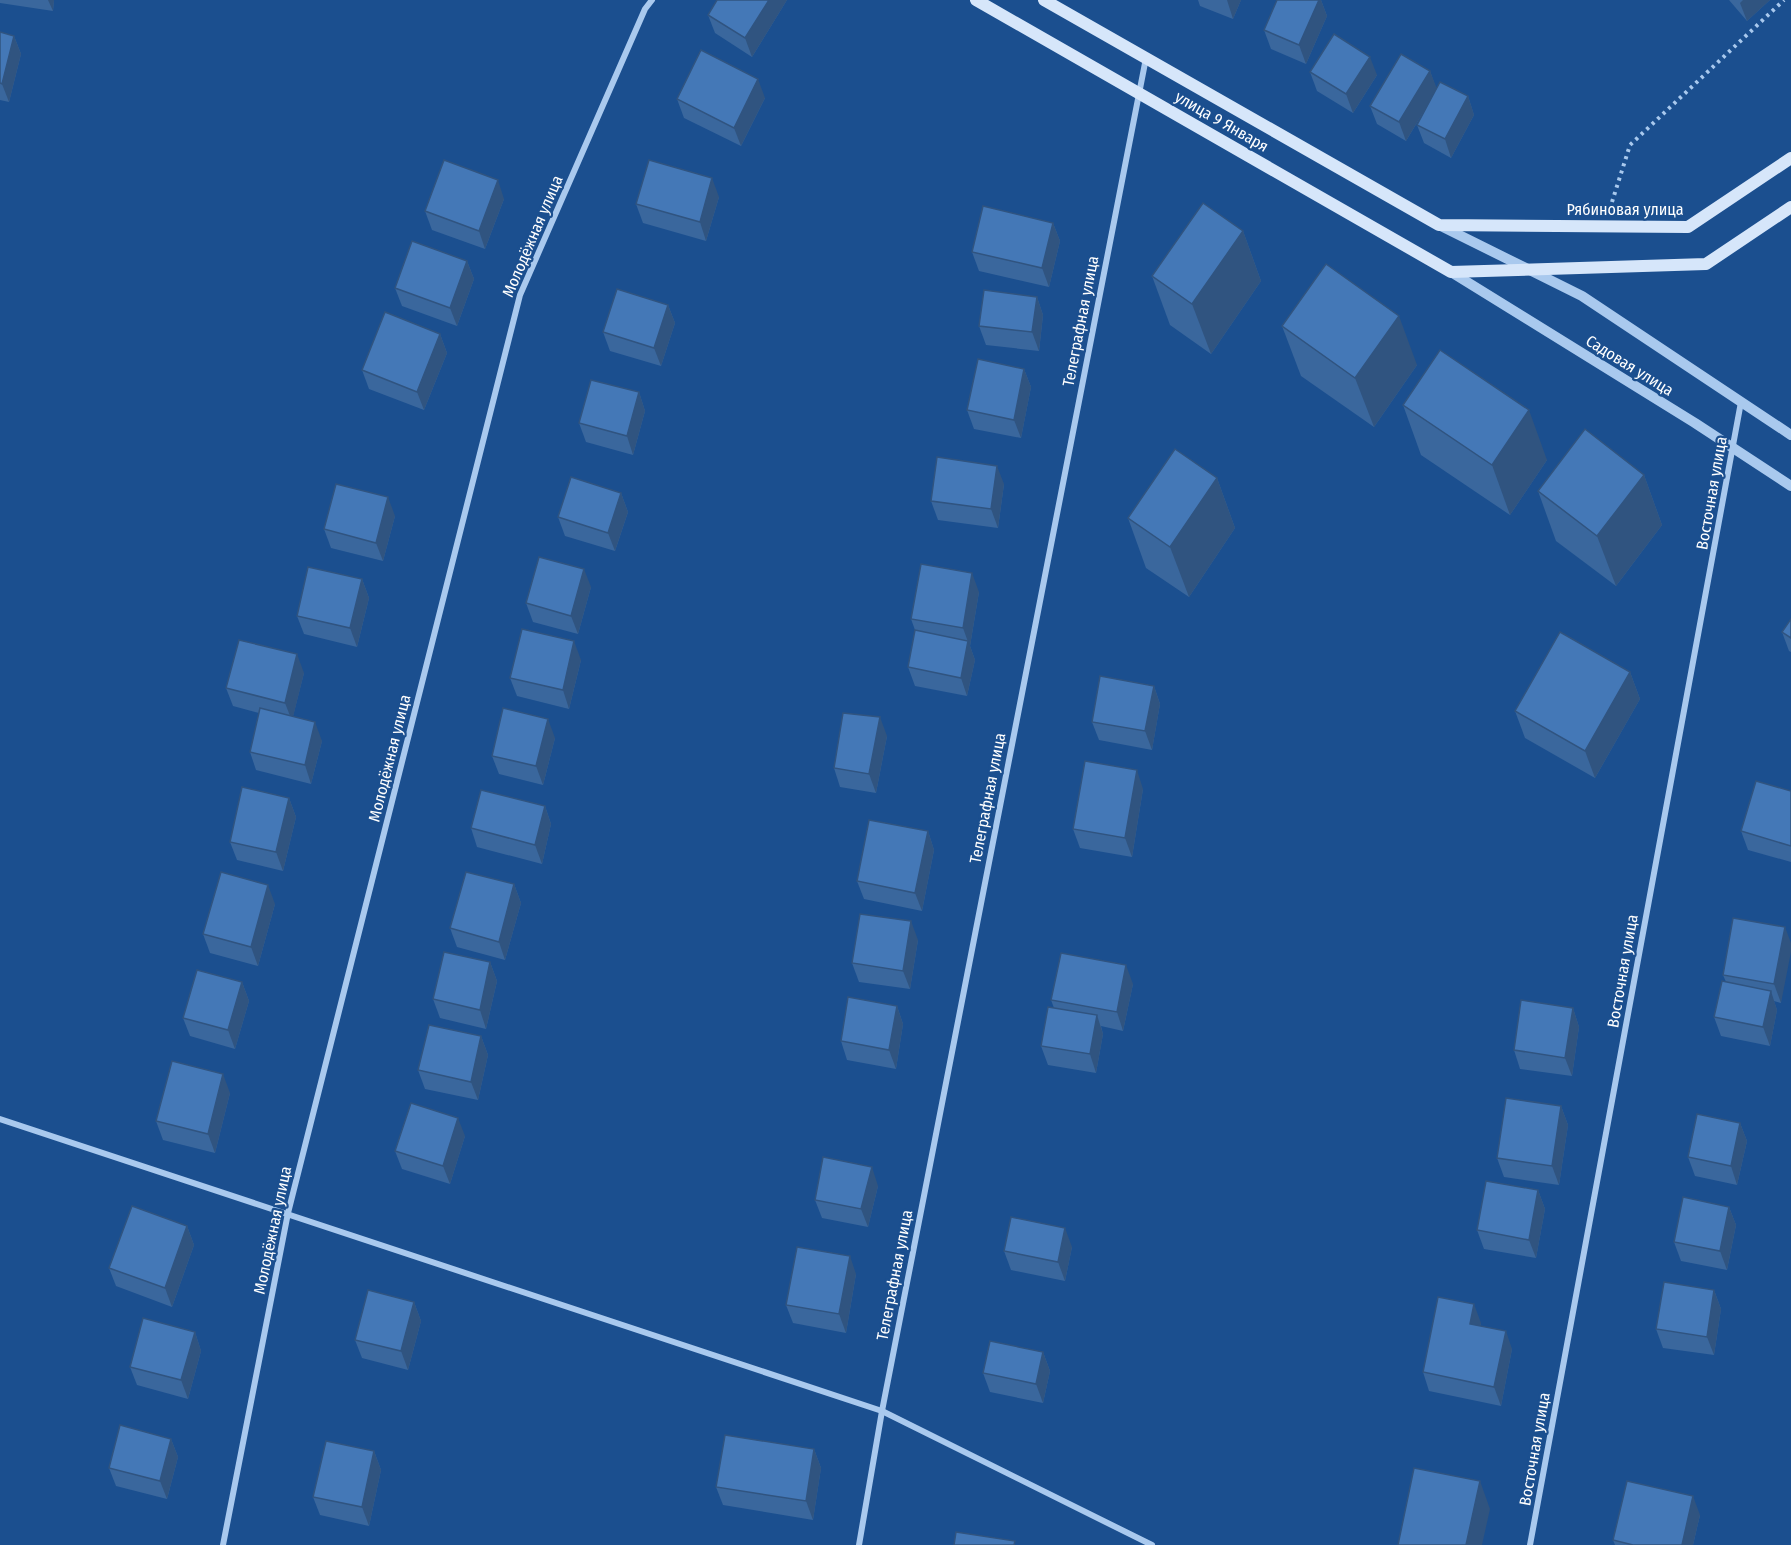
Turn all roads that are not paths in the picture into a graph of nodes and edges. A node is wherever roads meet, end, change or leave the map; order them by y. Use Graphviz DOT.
graph roads {
  1 [pos="652,0"];
  2 [pos="976,0"];
  3 [pos="1044,0"];
  4 [pos="1146,58"];
  5 [pos="1138,92"];
  6 [pos="1791,159"];
  7 [pos="1791,207"];
  8 [pos="1439,225"];
  9 [pos="1529,271"];
  10 [pos="1451,272"];
  11 [pos="1741,402"];
  12 [pos="1791,435"];
  13 [pos="1733,448"];
  14 [pos="1791,486"];
  15 [pos="0,1119"];
  16 [pos="288,1213"];
  17 [pos="882,1411"];
  18 [pos="223,1545"];
  19 [pos="859,1545"];
  20 [pos="1152,1545"];
  21 [pos="1530,1545"];
  1 -- 16 [label="street, Молодёжная улица"];
  2 -- 5 [label="main road, улица 9 Января"];
  3 -- 4 [label="main road, улица 9 Января"];
  4 -- 5 [label="street, Телеграфная улица"];
  4 -- 8 [label="main road, улица 9 Января"];
  5 -- 10 [label="main road, улица 9 Января"];
  5 -- 17 [label="street, Телеграфная улица"];
  6 -- 8 [label="main road, Рябиновая улица"];
  7 -- 9 [label="main road"];
  8 -- 9 [label="street"];
  9 -- 10 [label="main road"];
  9 -- 11 [label="street"];
  10 -- 13 [label="street, Садовая улица"];
  11 -- 12 [label="street"];
  11 -- 13 [label="street, Восточная улица"];
  13 -- 14 [label="street, Садовая улица"];
  13 -- 21 [label="street, Восточная улица"];
  15 -- 16 [label="street"];
  16 -- 17 [label="street"];
  16 -- 18 [label="street, Молодёжная улица"];
  17 -- 19 [label="street, Телеграфная улица"];
  17 -- 20 [label="street"];
}
